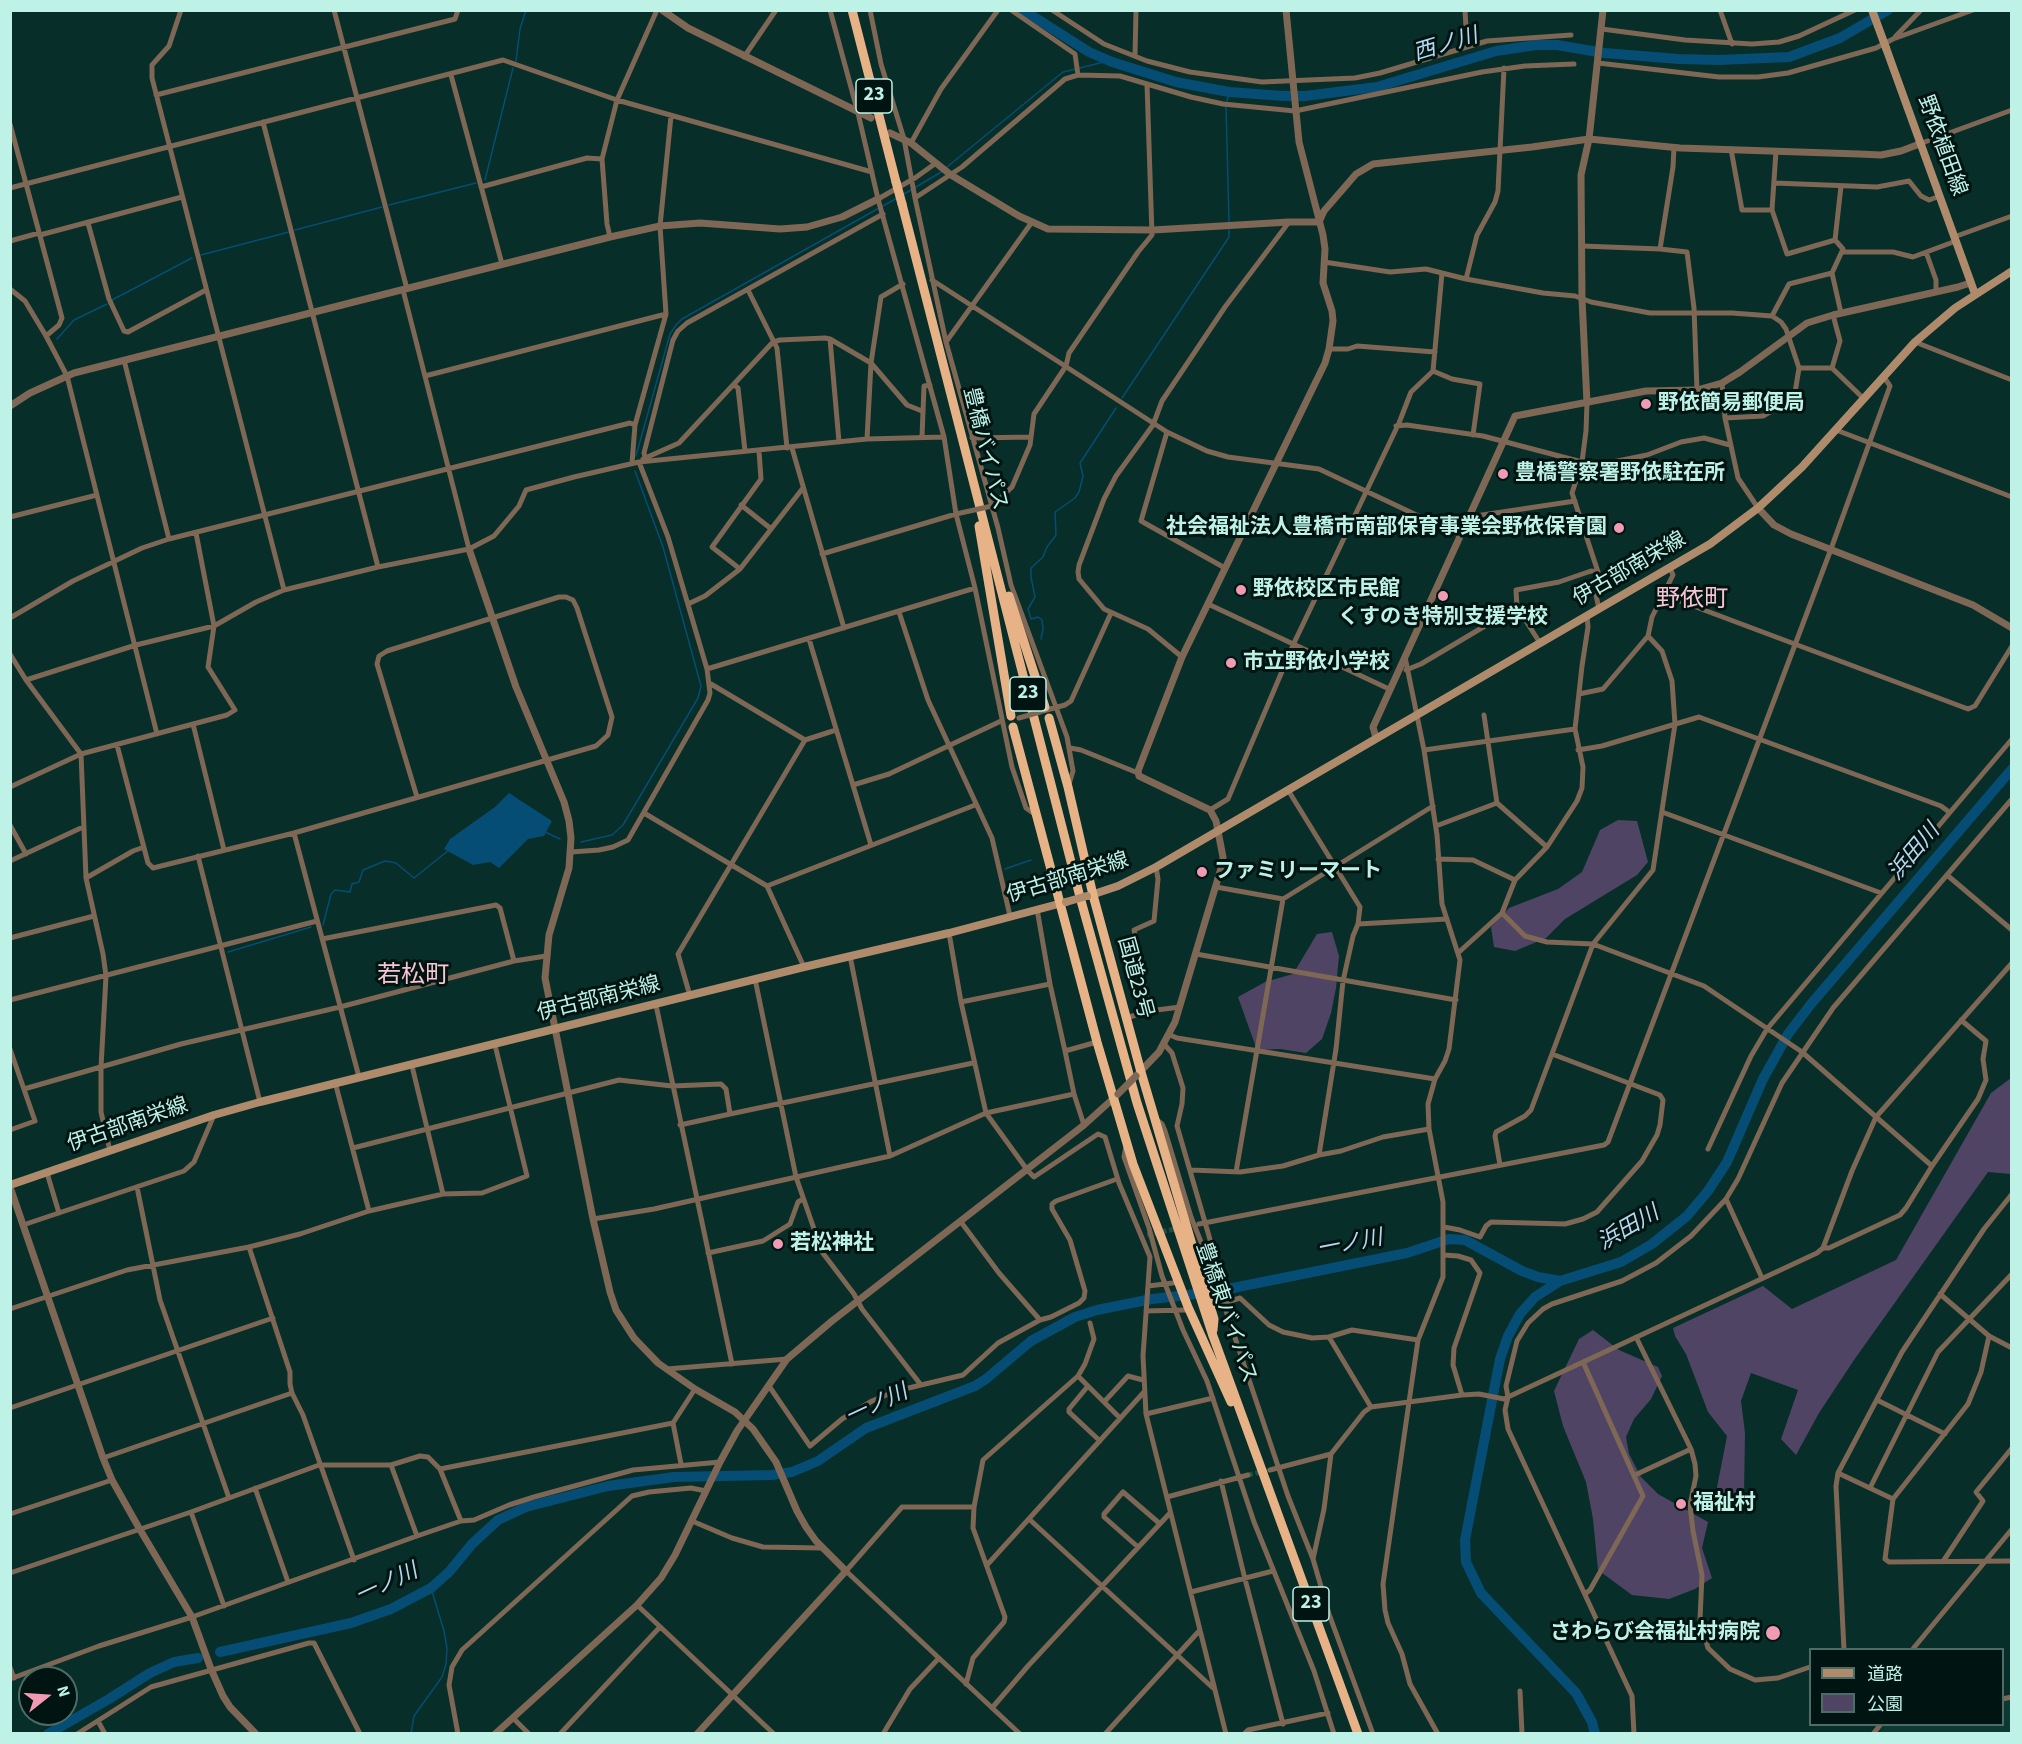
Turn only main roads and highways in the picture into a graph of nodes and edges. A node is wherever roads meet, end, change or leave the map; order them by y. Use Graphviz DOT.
graph roads {
  1 [pos="852,10"];
  2 [pos="1872,10"];
  3 [pos="2012,271"];
  4 [pos="1975,294"];
  5 [pos="976,491"];
  6 [pos="987,534"];
  7 [pos="1043,709"];
  8 [pos="1015,717"];
  9 [pos="1049,718"];
  10 [pos="1013,727"];
  11 [pos="1087,896"];
  12 [pos="1063,903"];
  13 [pos="10,1186"];
  14 [pos="1201,1280"];
  15 [pos="1267,1472"];
  16 [pos="1358,1734"];
  1 -- 5 [label="highway, 豊橋バイパス / 23, bridge"];
  2 -- 4 [label="main road, 野依植田線, bridge"];
  3 -- 4 [label="main road, 伊古部南栄線"];
  4 -- 11 [label="main road, 伊古部南栄線"];
  5 -- 6 [label="highway, 豊橋バイパス / 23"];
  5 -- 8 [label="highway, 23"];
  6 -- 7 [label="highway, 23"];
  6 -- 11 [label="highway, 豊橋バイパス / 23"];
  9 -- 11 [label="highway, 23"];
  10 -- 12 [label="highway, 23"];
  11 -- 12 [label="main road, 伊古部南栄線, bridge"];
  11 -- 14 [label="highway, 国道23号 / 23"];
  11 -- 14 [label="highway, 豊橋東バイパス / 23"];
  12 -- 13 [label="main road, 伊古部南栄線"];
  12 -- 15 [label="highway, 23"];
  14 -- 15 [label="highway, 豊橋東バイパス / 23"];
  15 -- 16 [label="highway, 豊橋東バイパス / 23"];
}
